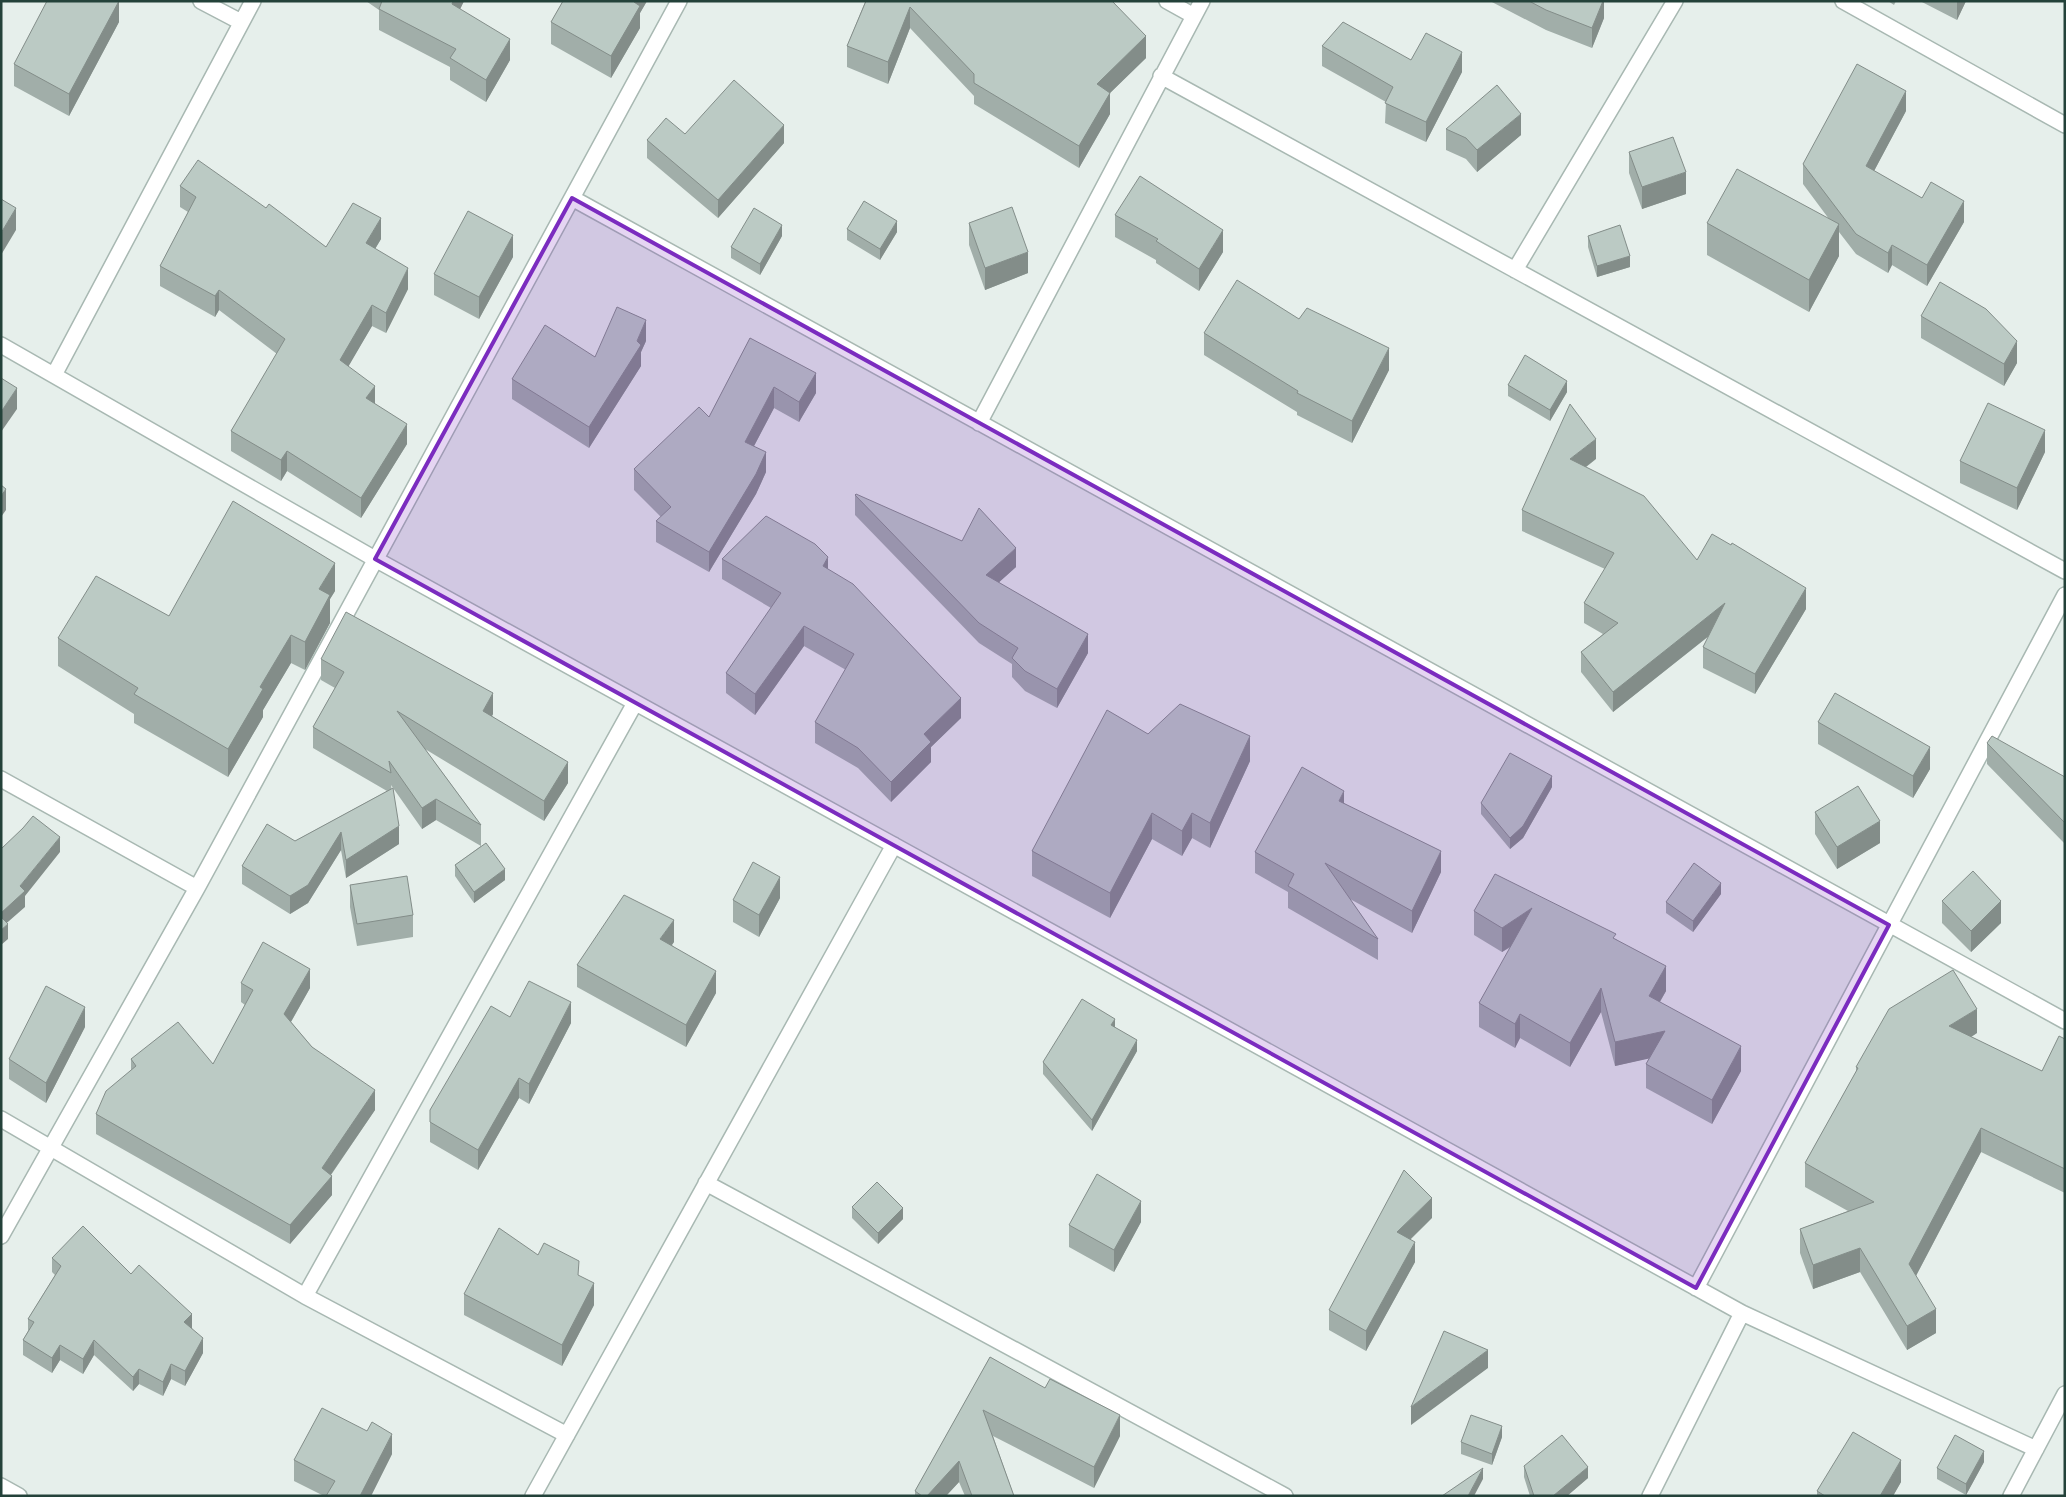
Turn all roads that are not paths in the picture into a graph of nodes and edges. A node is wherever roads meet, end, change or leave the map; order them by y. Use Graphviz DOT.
graph roads {
  1 [pos="201,1"];
  2 [pos="253,1"];
  3 [pos="679,1"];
  4 [pos="1167,1"];
  5 [pos="1202,1"];
  6 [pos="1675,1"];
  7 [pos="1843,1"];
  8 [pos="1194,16"];
  9 [pos="241,22"];
  10 [pos="1161,76"];
  11 [pos="2065,124"];
  12 [pos="572,198"];
  13 [pos="1515,270"];
  14 [pos="1,345"];
  15 [pos="54,374"];
  16 [pos="979,422"];
  17 [pos="375,559"];
  18 [pos="2065,571"];
  19 [pos="2065,594"];
  20 [pos="636,702"];
  21 [pos="1,779"];
  22 [pos="894,845"];
  23 [pos="197,888"];
  24 [pos="1889,925"];
  25 [pos="2065,1021"];
  26 [pos="1,1120"];
  27 [pos="49,1149"];
  28 [pos="706,1183"];
  29 [pos="1,1236"];
  30 [pos="1696,1288"];
  31 [pos="305,1296"];
  32 [pos="1742,1314"];
  33 [pos="2065,1394"];
  34 [pos="566,1435"];
  35 [pos="2036,1449"];
  36 [pos="1,1486"];
  37 [pos="19,1496"];
  38 [pos="533,1496"];
  39 [pos="1285,1496"];
  40 [pos="1650,1496"];
  41 [pos="2012,1496"];
  1 -- 9 [label="street"];
  2 -- 9 [label="street"];
  3 -- 12 [label="street"];
  4 -- 8 [label="street"];
  5 -- 8 [label="street"];
  6 -- 13 [label="street"];
  7 -- 11 [label="street"];
  8 -- 10 [label="street"];
  9 -- 15 [label="street"];
  10 -- 13 [label="street"];
  10 -- 16 [label="street"];
  12 -- 16 [label="street"];
  12 -- 17 [label="street"];
  13 -- 18 [label="street"];
  14 -- 15 [label="street"];
  15 -- 17 [label="street"];
  16 -- 24 [label="street"];
  17 -- 20 [label="street"];
  17 -- 23 [label="street"];
  19 -- 24 [label="street"];
  20 -- 22 [label="street"];
  20 -- 31 [label="street"];
  21 -- 23 [label="street"];
  22 -- 28 [label="street"];
  22 -- 30 [label="street"];
  23 -- 27 [label="street"];
  24 -- 25 [label="street"];
  24 -- 30 [label="street"];
  26 -- 27 [label="street"];
  27 -- 29 [label="street"];
  27 -- 31 [label="street"];
  28 -- 34 [label="street"];
  28 -- 39 [label="street"];
  30 -- 32 [label="street"];
  31 -- 34 [label="street"];
  32 -- 35 [label="street"];
  32 -- 40 [label="street"];
  33 -- 35 [label="street"];
  34 -- 38 [label="street"];
  35 -- 41 [label="street"];
  36 -- 37 [label="street"];
}
